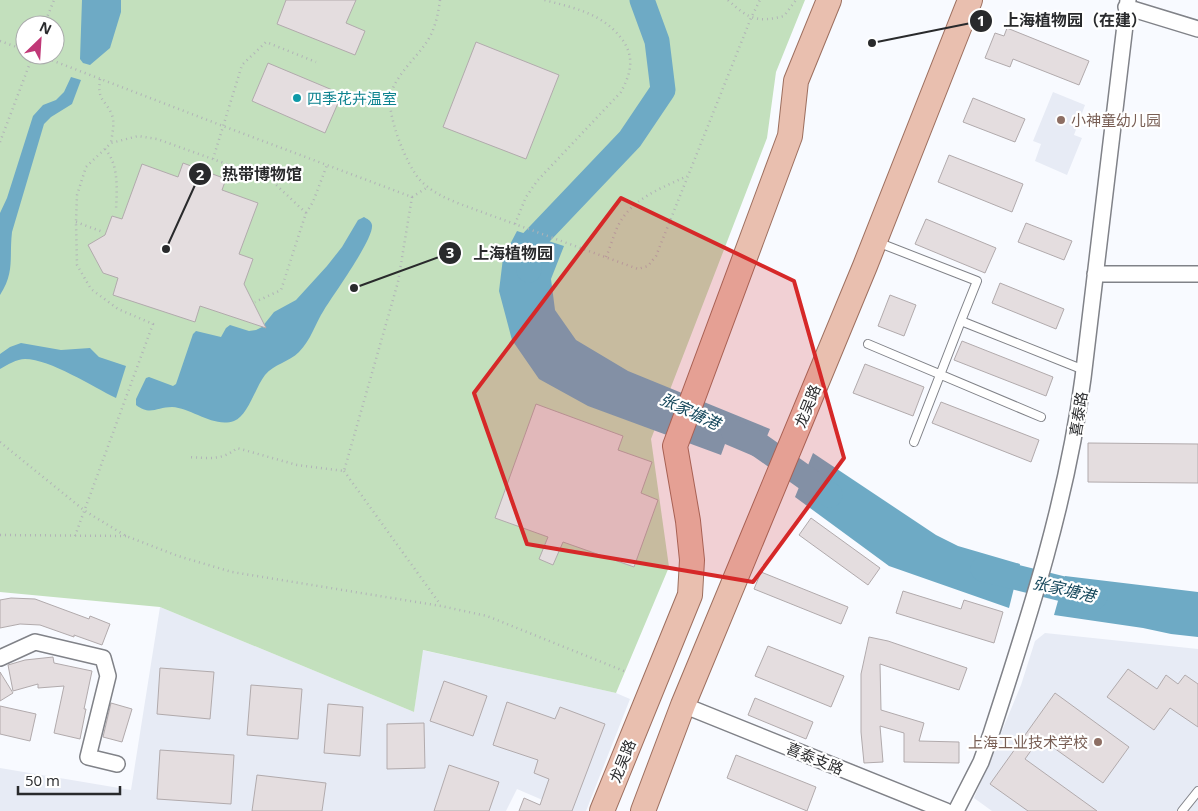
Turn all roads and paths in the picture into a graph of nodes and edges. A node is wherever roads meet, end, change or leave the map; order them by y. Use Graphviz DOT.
graph roads {
  1 [pos="54,0"];
  2 [pos="440,0"];
  3 [pos="544,0"];
  4 [pos="728,0"];
  5 [pos="760,0"];
  6 [pos="796,0"];
  7 [pos="829,0"];
  8 [pos="970,0"];
  9 [pos="1127,4"];
  10 [pos="48,15"];
  11 [pos="751,18"];
  12 [pos="1198,29"];
  13 [pos="0,40"];
  14 [pos="15,46"];
  15 [pos="316,62"];
  16 [pos="29,65"];
  17 [pos="64,65"];
  18 [pos="100,79"];
  19 [pos="222,126"];
  20 [pos="0,142"];
  21 [pos="111,143"];
  22 [pos="104,150"];
  23 [pos="213,159"];
  24 [pos="327,165"];
  25 [pos="688,176"];
  26 [pos="428,187"];
  27 [pos="412,197"];
  28 [pos="116,210"];
  29 [pos="306,213"];
  30 [pos="76,222"];
  31 [pos="517,225"];
  32 [pos="103,232"];
  33 [pos="875,241"];
  34 [pos="606,257"];
  35 [pos="1095,274"];
  36 [pos="1198,274"];
  37 [pos="255,302"];
  38 [pos="961,321"];
  39 [pos="868,344"];
  40 [pos="1084,370"];
  41 [pos="940,374"];
  42 [pos="1041,417"];
  43 [pos="0,442"];
  44 [pos="914,442"];
  45 [pos="188,457"];
  46 [pos="344,471"];
  47 [pos="85,511"];
  48 [pos="0,535"];
  49 [pos="75,536"];
  50 [pos="126,536"];
  51 [pos="441,606"];
  52 [pos="0,658"];
  53 [pos="624,671"];
  54 [pos="684,705"];
  55 [pos="118,764"];
  56 [pos="1198,791"];
  57 [pos="602,811"];
  58 [pos="643,811"];
  59 [pos="946,811"];
  60 [pos="956,811"];
  61 [pos="1182,811"];
  1 -- 10 [label="path"];
  2 -- 26 [label="path"];
  3 -- 31 [label="path"];
  4 -- 11 [label="path"];
  5 -- 11 [label="path"];
  6 -- 11 [label="path"];
  7 -- 57 [label="main road, 龙吴路"];
  8 -- 33 [label="main road, 龙吴路"];
  9 -- 12 [label="street"];
  9 -- 35 [label="street, 喜泰路"];
  11 -- 25 [label="path"];
  13 -- 14 [label="path"];
  15 -- 19 [label="path"];
  16 -- 20 [label="path"];
  17 -- 18 [label="path"];
  18 -- 19 [label="path"];
  18 -- 21 [label="path"];
  19 -- 23 [label="path"];
  19 -- 24 [label="path"];
  21 -- 22 [label="path"];
  21 -- 23 [label="path"];
  22 -- 28 [label="path"];
  22 -- 30 [label="path"];
  23 -- 29 [label="path"];
  24 -- 27 [label="path"];
  24 -- 29 [label="path"];
  25 -- 34 [label="path"];
  25 -- 34 [label="path"];
  26 -- 27 [label="path"];
  26 -- 31 [label="path"];
  27 -- 46 [label="path"];
  29 -- 37 [label="path"];
  30 -- 32 [label="path"];
  30 -- 47 [label="path"];
  31 -- 34 [label="path"];
  33 -- 38 [label="lane"];
  33 -- 54 [label="main road, 龙吴路"];
  35 -- 36 [label="street"];
  35 -- 40 [label="street, 喜泰路"];
  38 -- 40 [label="lane"];
  38 -- 41 [label="lane"];
  39 -- 41 [label="lane"];
  40 -- 60 [label="street, 喜泰路"];
  41 -- 42 [label="lane"];
  41 -- 44 [label="lane"];
  43 -- 47 [label="path"];
  45 -- 46 [label="path"];
  46 -- 51 [label="path"];
  47 -- 49 [label="path"];
  47 -- 50 [label="path"];
  48 -- 49 [label="path"];
  49 -- 50 [label="path"];
  50 -- 51 [label="path"];
  51 -- 53 [label="path"];
  52 -- 55 [label="street"];
  54 -- 58 [label="main road, 龙吴路"];
  54 -- 59 [label="street, 喜泰支路"];
  56 -- 61 [label="lane"];
}
